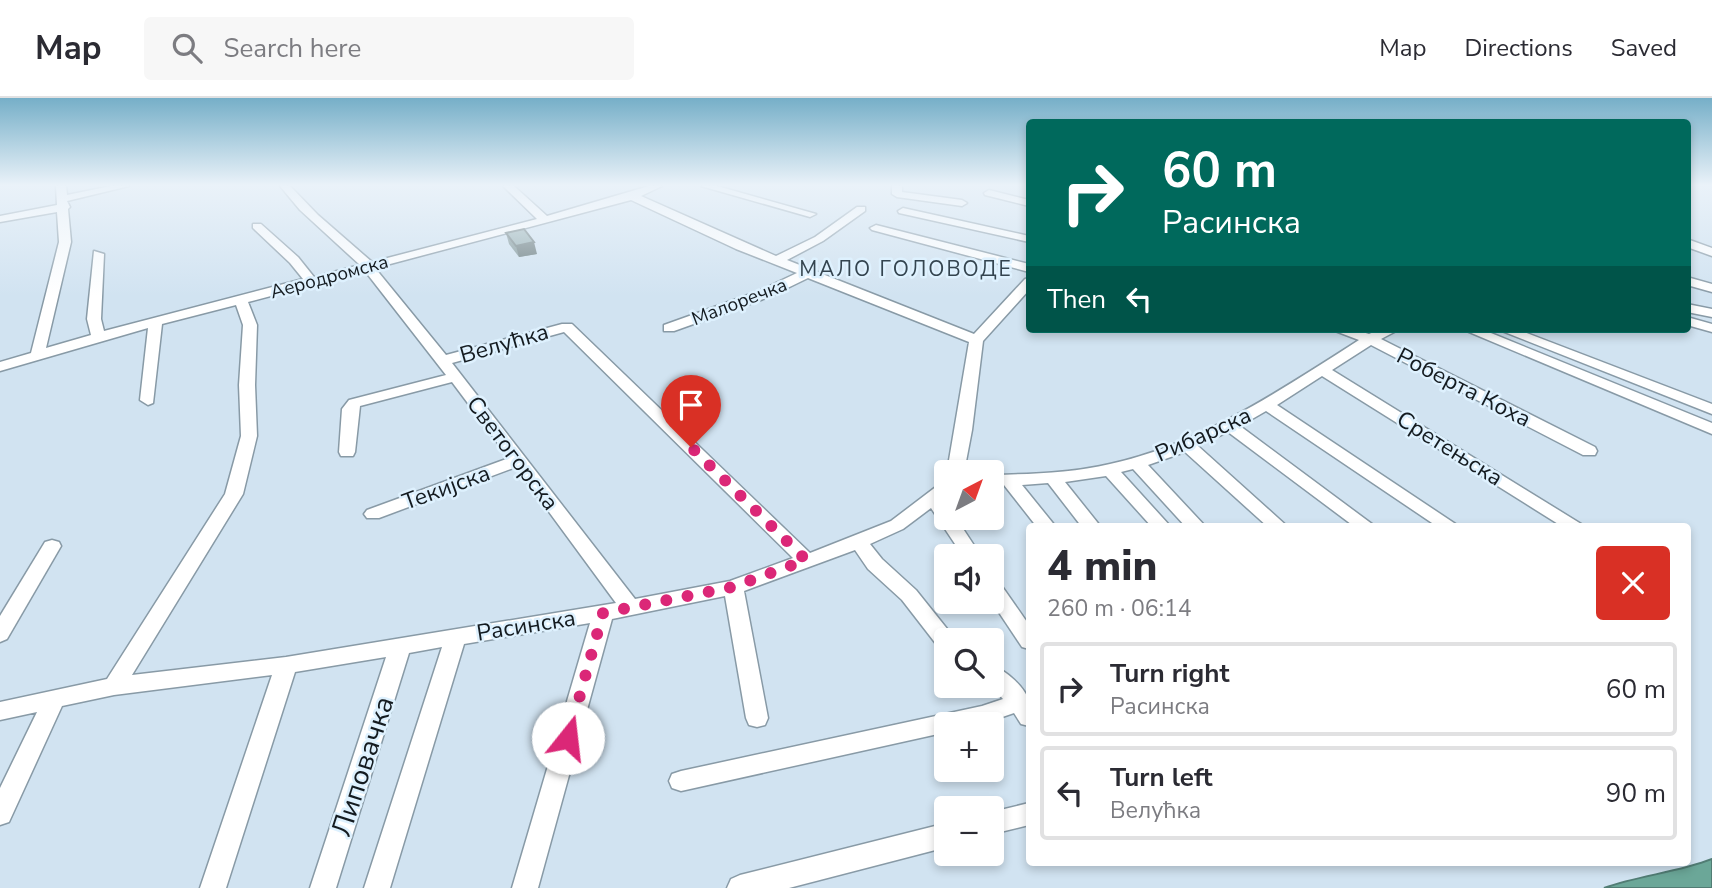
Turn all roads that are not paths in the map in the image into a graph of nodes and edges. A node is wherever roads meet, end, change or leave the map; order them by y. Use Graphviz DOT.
graph roads {
  1 [pos="64,223"];
  2 [pos="320,223"];
  3 [pos="534,223"];
  4 [pos="692,223"];
  5 [pos="842,223"];
  6 [pos="957,223"];
  7 [pos="257,226"];
  8 [pos="876,228"];
  9 [pos="1026,238"];
  10 [pos="1691,244"];
  11 [pos="1712,252"];
  12 [pos="97,254"];
  13 [pos="776,261"];
  14 [pos="368,265"];
  15 [pos="1026,267"];
  16 [pos="808,273"];
  17 [pos="311,281"];
  18 [pos="1691,282"];
  19 [pos="1026,285"];
  20 [pos="1712,288"];
  21 [pos="240,299"];
  22 [pos="1691,309"];
  23 [pos="1712,313"];
  24 [pos="155,322"];
  25 [pos="1691,322"];
  26 [pos="669,328"];
  27 [pos="1712,328"];
  28 [pos="1350,333"];
  29 [pos="1384,333"];
  30 [pos="1479,333"];
  31 [pos="1514,333"];
  32 [pos="98,337"];
  33 [pos="1370,339"];
  34 [pos="976,340"];
  35 [pos="38,354"];
  36 [pos="442,361"];
  37 [pos="1,367"];
  38 [pos="1322,370"];
  39 [pos="455,377"];
  40 [pos="148,400"];
  41 [pos="1266,404"];
  42 [pos="1712,409"];
  43 [pos="1230,425"];
  44 [pos="1712,429"];
  45 [pos="1188,445"];
  46 [pos="1589,451"];
  47 [pos="347,452"];
  48 [pos="519,460"];
  49 [pos="958,460"];
  50 [pos="1136,462"];
  51 [pos="1110,470"];
  52 [pos="1053,479"];
  53 [pos="1004,480"];
  54 [pos="1004,483"];
  55 [pos="934,497"];
  56 [pos="373,514"];
  57 [pos="1043,523"];
  58 [pos="1088,523"];
  59 [pos="1158,523"];
  60 [pos="1193,523"];
  61 [pos="1275,523"];
  62 [pos="1362,523"];
  63 [pos="1445,523"];
  64 [pos="1571,523"];
  65 [pos="859,542"];
  66 [pos="52,546"];
  67 [pos="806,560"];
  68 [pos="733,587"];
  69 [pos="1004,604"];
  70 [pos="631,608"];
  71 [pos="603,613"];
  72 [pos="935,628"];
  73 [pos="0,634"];
  74 [pos="456,636"];
  75 [pos="1026,637"];
  76 [pos="401,645"];
  77 [pos="286,665"];
  78 [pos="1004,684"];
  79 [pos="114,686"];
  80 [pos="54,700"];
  81 [pos="0,710"];
  82 [pos="1023,710"];
  83 [pos="757,718"];
  84 [pos="681,781"];
  85 [pos="0,814"];
  86 [pos="1026,815"];
  87 [pos="1004,820"];
  88 [pos="934,838"];
  89 [pos="213,888"];
  90 [pos="323,888"];
  91 [pos="377,888"];
  92 [pos="525,888"];
  93 [pos="740,888"];
  1 -- 35 [label="street"];
  2 -- 14 [label="street, Светогорска"];
  3 -- 14 [label="street, Аеродромска"];
  4 -- 13 [label="street"];
  5 -- 13 [label="street"];
  6 -- 9 [label="street"];
  7 -- 17 [label="street"];
  8 -- 15 [label="street"];
  10 -- 11 [label="street"];
  12 -- 32 [label="street"];
  13 -- 16 [label="street"];
  14 -- 17 [label="street, Аеродромска"];
  14 -- 36 [label="street, Светогорска"];
  16 -- 26 [label="street, Малоречка"];
  16 -- 34 [label="street"];
  17 -- 21 [label="street, Аеродромска"];
  18 -- 20 [label="street"];
  19 -- 34 [label="street"];
  21 -- 24 [label="street, Аеродромска"];
  21 -- 79 [label="street"];
  22 -- 23 [label="street"];
  24 -- 32 [label="street, Аеродромска"];
  24 -- 40 [label="street"];
  25 -- 27 [label="street"];
  28 -- 33 [label="street, Роберта Коха"];
  29 -- 33 [label="street, Рибарска"];
  30 -- 44 [label="street"];
  31 -- 42 [label="street"];
  32 -- 35 [label="street, Аеродромска"];
  33 -- 38 [label="street, Рибарска"];
  33 -- 46 [label="street, Роберта Коха"];
  34 -- 49 [label="street"];
  35 -- 37 [label="street, Аеродромска"];
  36 -- 39 [label="street, Светогорска"];
  36 -- 67 [label="street, Велућка"];
  38 -- 41 [label="street, Рибарска"];
  38 -- 64 [label="street, Сретењска"];
  39 -- 47 [label="street"];
  39 -- 48 [label="street, Светогорска"];
  41 -- 43 [label="street, Рибарска"];
  41 -- 63 [label="street"];
  43 -- 45 [label="street, Рибарска"];
  43 -- 62 [label="street"];
  45 -- 50 [label="street, Рибарска"];
  45 -- 61 [label="street"];
  48 -- 56 [label="street, Текијска"];
  48 -- 70 [label="street, Светогорска"];
  50 -- 51 [label="street, Рибарска"];
  50 -- 60 [label="street"];
  51 -- 52 [label="street, Рибарска"];
  51 -- 59 [label="street"];
  52 -- 53 [label="street, Рибарска"];
  52 -- 58 [label="street"];
  54 -- 57 [label="street"];
  55 -- 65 [label="street, Расинска"];
  65 -- 67 [label="street, Расинска"];
  65 -- 72 [label="street"];
  66 -- 73 [label="street"];
  67 -- 68 [label="street, Расинска"];
  68 -- 70 [label="street, Расинска"];
  68 -- 83 [label="street"];
  69 -- 75 [label="street"];
  70 -- 71 [label="street, Расинска"];
  71 -- 74 [label="street, Расинска"];
  71 -- 92 [label="street"];
  74 -- 76 [label="street, Расинска"];
  74 -- 91 [label="street, Расинска"];
  76 -- 77 [label="street, Расинска"];
  76 -- 90 [label="street, Липовачка"];
  77 -- 79 [label="street, Расинска"];
  77 -- 89 [label="street"];
  78 -- 82 [label="street"];
  79 -- 80 [label="street, Расинска"];
  80 -- 81 [label="street, Расинска"];
  80 -- 85 [label="street"];
  82 -- 84 [label="street"];
  86 -- 87 [label="street"];
  88 -- 93 [label="street"];
}
